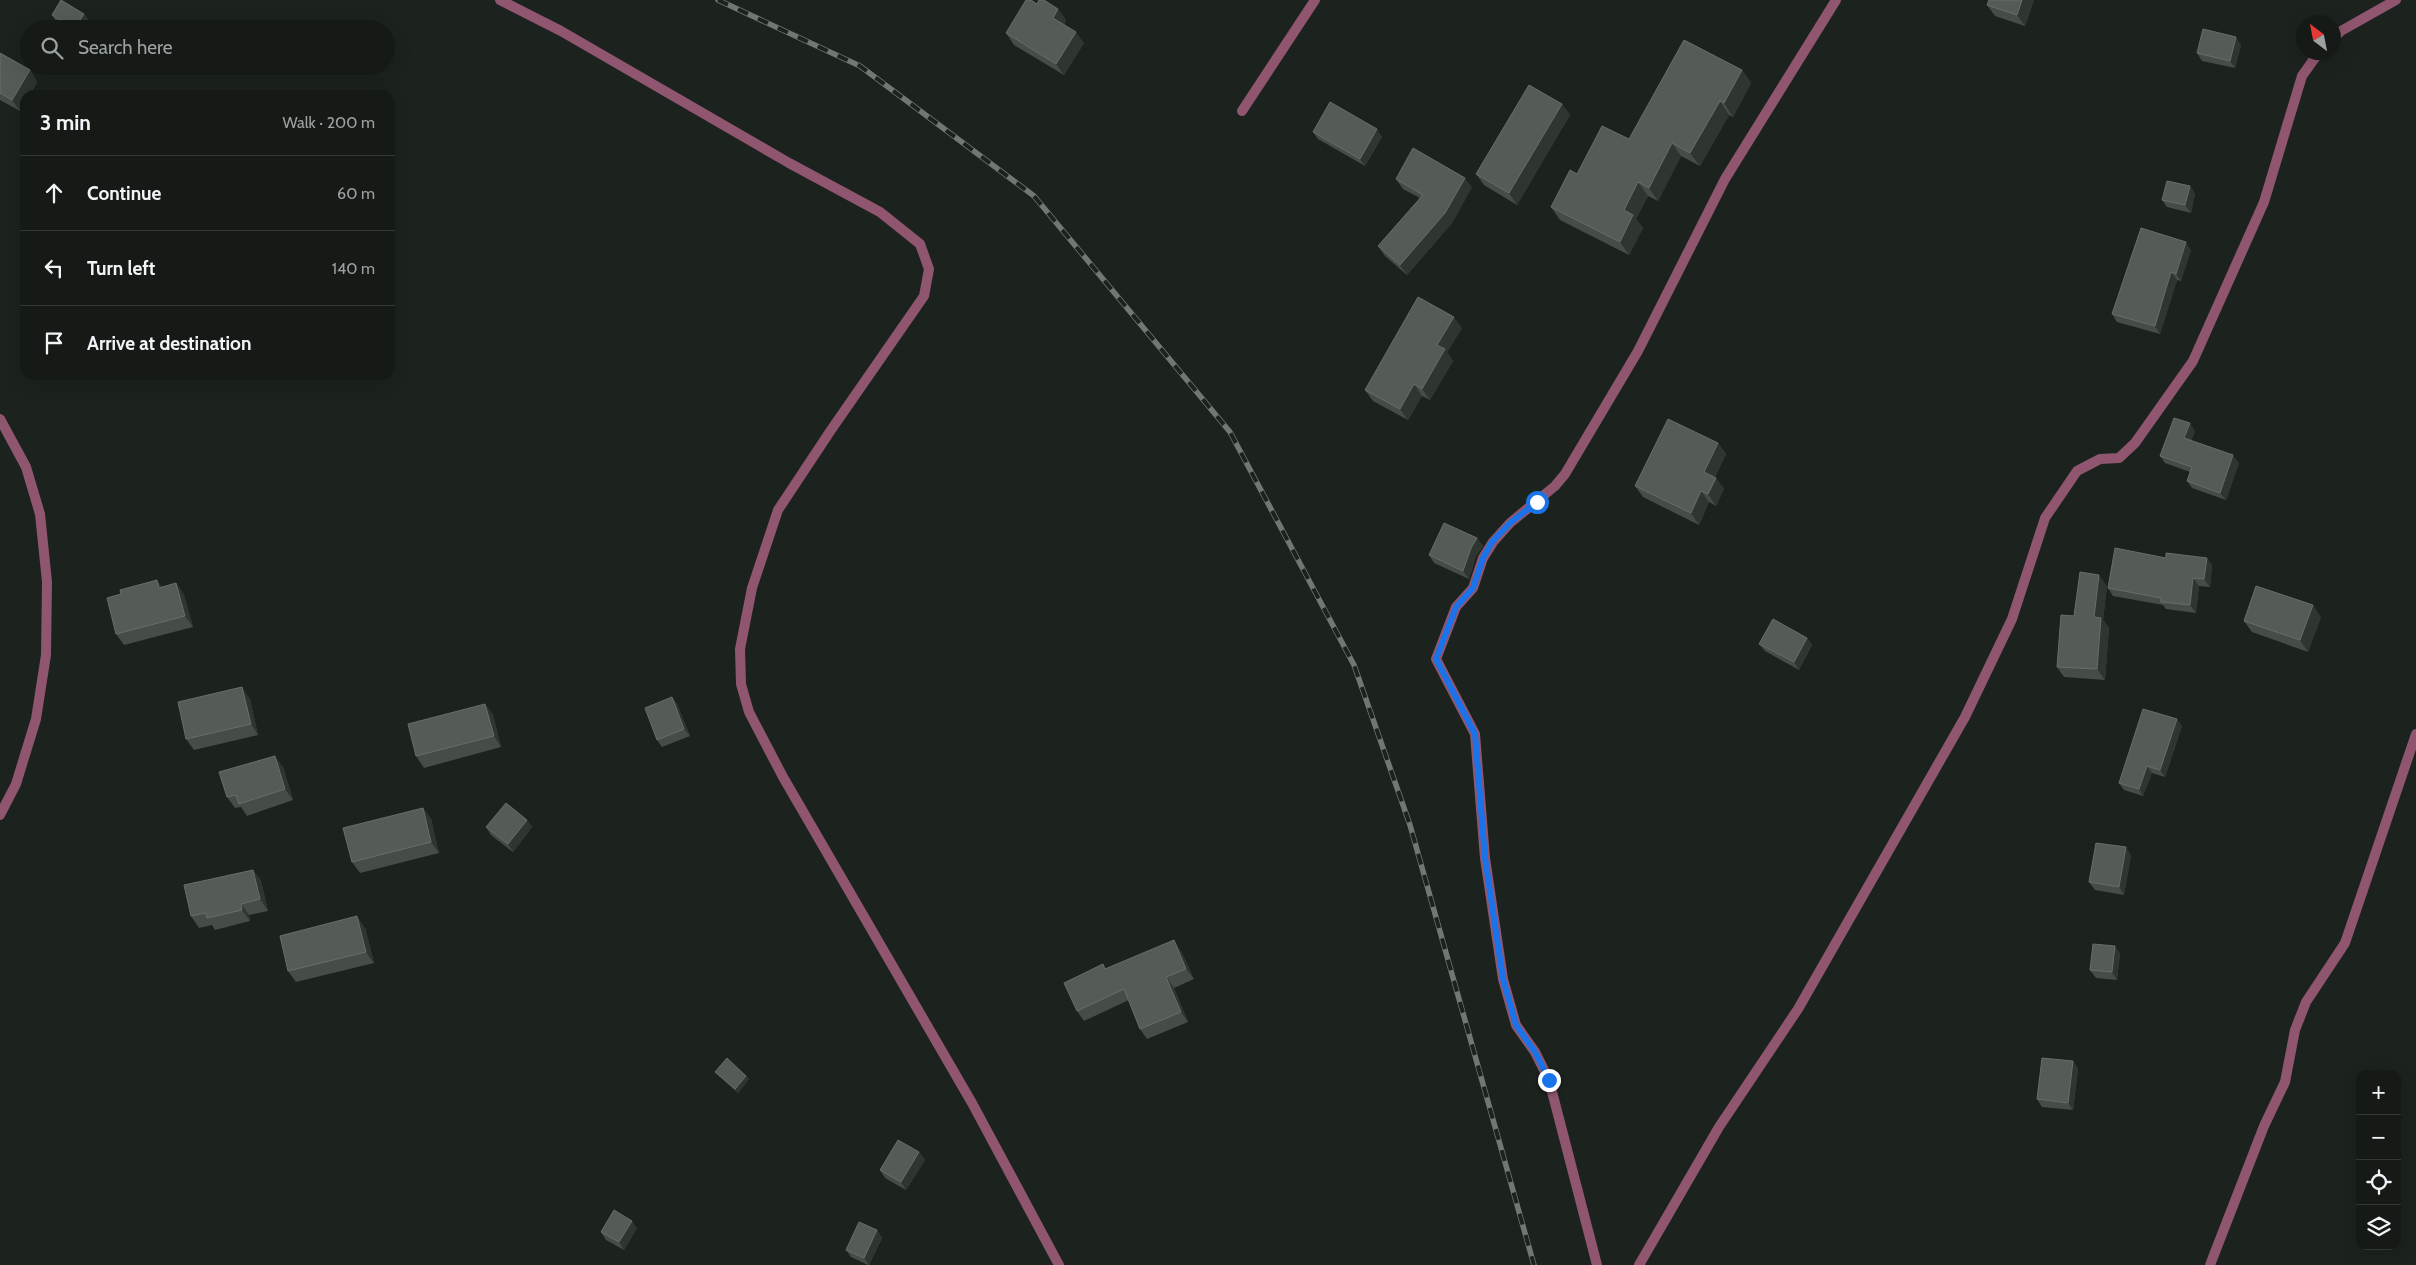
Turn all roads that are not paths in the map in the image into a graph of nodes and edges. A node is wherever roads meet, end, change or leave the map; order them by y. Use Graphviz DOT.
graph roads {
  1 [pos="500,0"];
  2 [pos="1315,0"];
  3 [pos="1836,0"];
  4 [pos="2396,0"];
  5 [pos="2341,31"];
  6 [pos="2314,60"];
  7 [pos="1242,111"];
  8 [pos="0,419"];
  9 [pos="2416,734"];
  10 [pos="0,815"];
  11 [pos="1059,1265"];
  12 [pos="1597,1265"];
  13 [pos="1639,1265"];
  14 [pos="2210,1265"];
  1 -- 11 [label="street"];
  2 -- 7 [label="street"];
  3 -- 12 [label="street"];
  4 -- 5 [label="street"];
  6 -- 13 [label="street"];
  8 -- 10 [label="street"];
  9 -- 14 [label="street"];
}
